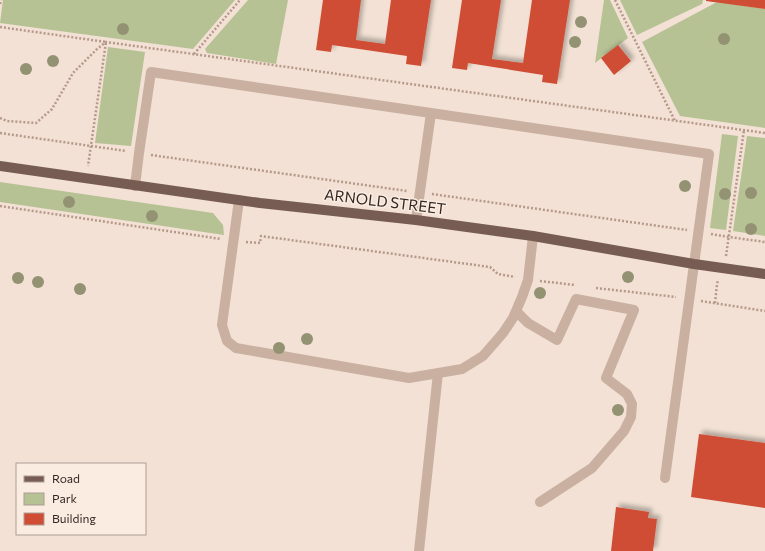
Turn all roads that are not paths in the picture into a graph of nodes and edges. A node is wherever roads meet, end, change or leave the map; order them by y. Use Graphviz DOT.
graph roads {
  1 [pos="431,113"];
  2 [pos="0,166"];
  3 [pos="135,186"];
  4 [pos="239,200"];
  5 [pos="416,220"];
  6 [pos="533,236"];
  7 [pos="694,264"];
  8 [pos="765,274"];
  9 [pos="516,311"];
  10 [pos="438,373"];
  11 [pos="665,478"];
  12 [pos="540,502"];
  13 [pos="419,551"];
  1 -- 3 [label="lane"];
  1 -- 5 [label="lane"];
  1 -- 7 [label="lane"];
  2 -- 3 [label="main road, ARNOLD STREET"];
  3 -- 4 [label="main road, ARNOLD STREET"];
  4 -- 5 [label="main road, ARNOLD STREET"];
  4 -- 10 [label="lane"];
  5 -- 6 [label="main road, ARNOLD STREET"];
  6 -- 7 [label="main road, ARNOLD STREET"];
  6 -- 9 [label="lane"];
  7 -- 8 [label="main road, ARNOLD STREET"];
  7 -- 11 [label="lane"];
  9 -- 10 [label="lane"];
  9 -- 12 [label="lane"];
  10 -- 13 [label="lane"];
}
